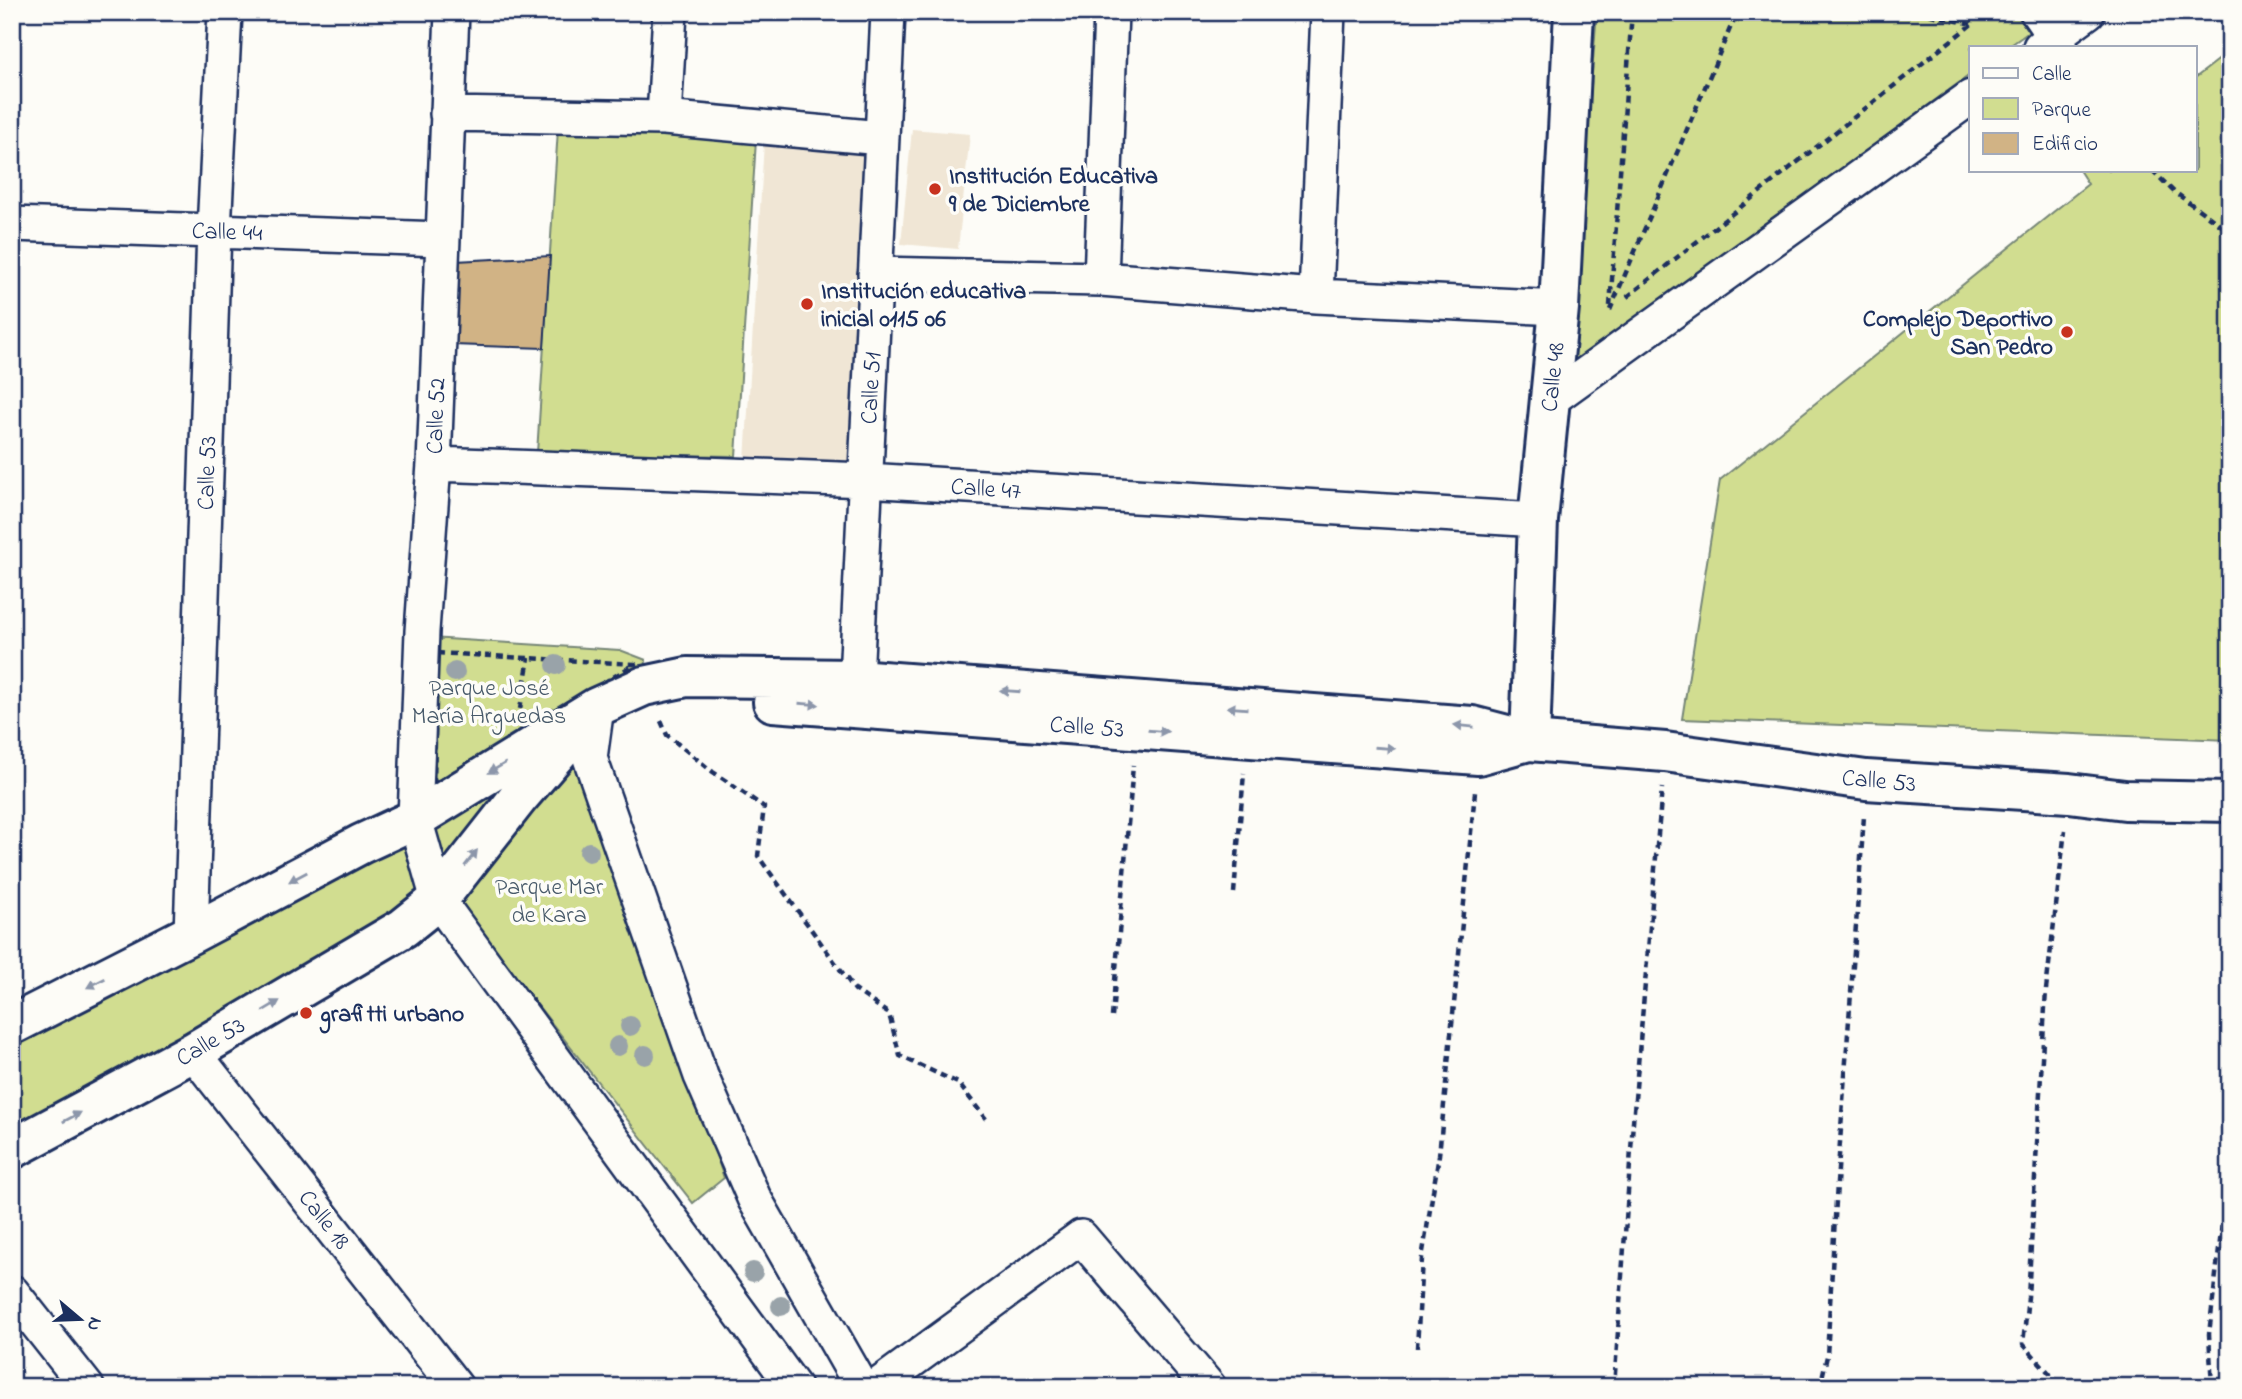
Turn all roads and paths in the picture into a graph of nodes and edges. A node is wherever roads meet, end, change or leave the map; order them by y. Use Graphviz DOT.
graph roads {
  1 [pos="225,12"];
  2 [pos="452,12"];
  3 [pos="670,12"];
  4 [pos="888,12"];
  5 [pos="1111,12"];
  6 [pos="1328,12"];
  7 [pos="1574,12"];
  8 [pos="1632,12"];
  9 [pos="1737,12"];
  10 [pos="1746,12"];
  11 [pos="1755,12"];
  12 [pos="1918,12"];
  13 [pos="1963,12"];
  14 [pos="2088,12"];
  15 [pos="1972,24"];
  16 [pos="2048,36"];
  17 [pos="1969,98"];
  18 [pos="447,114"];
  19 [pos="664,118"];
  20 [pos="881,138"];
  21 [pos="2154,172"];
  22 [pos="12,224"];
  23 [pos="214,230"];
  24 [pos="2230,232"];
  25 [pos="442,239"];
  26 [pos="875,274"];
  27 [pos="1101,279"];
  28 [pos="1316,296"];
  29 [pos="1559,308"];
  30 [pos="1610,310"];
  31 [pos="1550,400"];
  32 [pos="434,464"];
  33 [pos="866,480"];
  34 [pos="1538,520"];
  35 [pos="529,658"];
  36 [pos="856,679"];
  37 [pos="644,686"];
  38 [pos="597,707"];
  39 [pos="519,710"];
  40 [pos="517,723"];
  41 [pos="1136,729"];
  42 [pos="515,736"];
  43 [pos="1247,738"];
  44 [pos="1530,741"];
  45 [pos="1665,752"];
  46 [pos="1866,780"];
  47 [pos="2069,793"];
  48 [pos="2230,802"];
  49 [pos="415,819"];
  50 [pos="1471,832"];
  51 [pos="1234,893"];
  52 [pos="438,900"];
  53 [pos="191,934"];
  54 [pos="1112,1017"];
  55 [pos="12,1026"];
  56 [pos="194,1052"];
  57 [pos="986,1119"];
  58 [pos="12,1149"];
  59 [pos="2230,1156"];
  60 [pos="12,1292"];
  61 [pos="1417,1348"];
  62 [pos="87,1387"];
  63 [pos="456,1387"];
  64 [pos="794,1387"];
  65 [pos="862,1387"];
  66 [pos="876,1387"];
  67 [pos="1209,1387"];
  68 [pos="1614,1387"];
  69 [pos="1820,1387"];
  70 [pos="2050,1387"];
  71 [pos="2212,1387"];
  1 -- 23 [label="street, Calle 53"];
  2 -- 18 [label="street, Calle 52"];
  3 -- 19 [label="street"];
  4 -- 20 [label="street, Calle 51"];
  5 -- 27 [label="street"];
  6 -- 28 [label="street"];
  7 -- 29 [label="street, Calle 48"];
  8 -- 30 [label="path"];
  9 -- 30 [label="path"];
  10 -- 11 [label="path"];
  12 -- 15 [label="path"];
  13 -- 15 [label="path"];
  14 -- 16 [label="street"];
  15 -- 30 [label="path"];
  17 -- 31 [label="street"];
  18 -- 19 [label="street"];
  18 -- 25 [label="street, Calle 52"];
  19 -- 20 [label="street"];
  20 -- 26 [label="street, Calle 51"];
  21 -- 24 [label="path"];
  22 -- 23 [label="street, Calle 44"];
  23 -- 25 [label="street, Calle 44"];
  23 -- 53 [label="street, Calle 53"];
  25 -- 32 [label="street, Calle 52"];
  26 -- 27 [label="street"];
  26 -- 33 [label="street, Calle 51"];
  27 -- 28 [label="street"];
  28 -- 29 [label="street"];
  29 -- 31 [label="street, Calle 48"];
  31 -- 34 [label="street, Calle 48"];
  32 -- 33 [label="street, Calle 47"];
  32 -- 49 [label="street, Calle 52"];
  33 -- 34 [label="street, Calle 47"];
  33 -- 36 [label="street, Calle 51"];
  34 -- 44 [label="street, Calle 48"];
  35 -- 39 [label="path"];
  35 -- 42 [label="path"];
  35 -- 42 [label="path"];
  36 -- 37 [label="street, Calle 53"];
  44 -- 36 [label="street, Calle 53, one-way"];
  37 -- 38 [label="street, Calle 53"];
  37 -- 41 [label="street, Calle 53, one-way"];
  37 -- 57 [label="path"];
  38 -- 49 [label="street, Calle 53, one-way"];
  52 -- 38 [label="street, Calle 53, one-way"];
  38 -- 65 [label="street"];
  40 -- 42 [label="path"];
  41 -- 43 [label="street, Calle 53, one-way"];
  41 -- 54 [label="path"];
  43 -- 44 [label="street, Calle 53, one-way"];
  43 -- 51 [label="path"];
  44 -- 45 [label="street, Calle 53"];
  45 -- 46 [label="street, Calle 53"];
  45 -- 68 [label="path"];
  46 -- 47 [label="street, Calle 53"];
  46 -- 69 [label="path"];
  47 -- 48 [label="street, Calle 53"];
  47 -- 70 [label="path"];
  49 -- 52 [label="street, Calle 52"];
  49 -- 53 [label="street, Calle 53, one-way"];
  50 -- 61 [label="path"];
  56 -- 52 [label="street, Calle 53, one-way"];
  52 -- 64 [label="street"];
  53 -- 55 [label="street, Calle 53, one-way"];
  58 -- 56 [label="street, Calle 53, one-way"];
  56 -- 63 [label="street, Calle 18"];
  59 -- 71 [label="path"];
  60 -- 62 [label="street"];
  66 -- 67 [label="street"];
}
